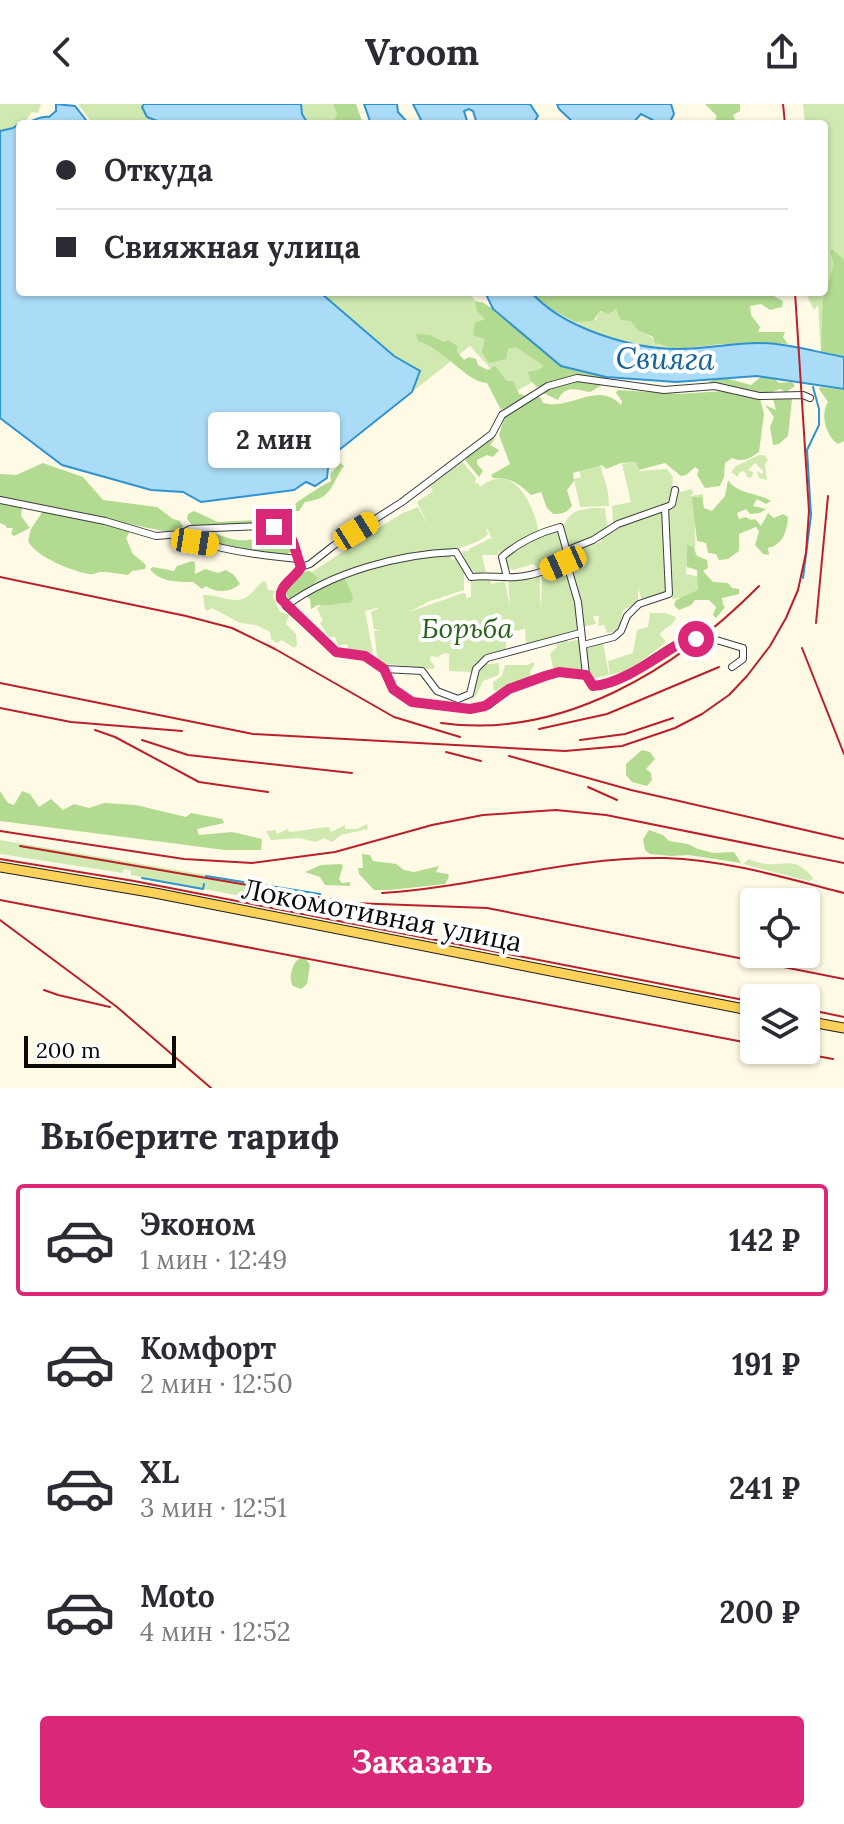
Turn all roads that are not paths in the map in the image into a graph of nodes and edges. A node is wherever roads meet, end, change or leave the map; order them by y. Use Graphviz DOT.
graph roads {
  1 [pos="810,398"];
  2 [pos="675,490"];
  3 [pos="0,500"];
  4 [pos="665,508"];
  5 [pos="181,534"];
  6 [pos="567,552"];
  7 [pos="566,561"];
  8 [pos="299,563"];
  9 [pos="507,577"];
  10 [pos="286,606"];
  11 [pos="580,633"];
  12 [pos="583,645"];
  13 [pos="732,667"];
  14 [pos="384,669"];
  15 [pos="586,675"];
  16 [pos="0,867"];
  17 [pos="740,1008"];
  18 [pos="820,1024"];
  19 [pos="844,1028"];
  1 -- 8 [label="street"];
  2 -- 4 [label="street"];
  3 -- 5 [label="street"];
  4 -- 6 [label="street"];
  4 -- 12 [label="street"];
  5 -- 8 [label="street"];
  5 -- 8 [label="street"];
  6 -- 7 [label="street"];
  6 -- 9 [label="street"];
  7 -- 9 [label="street"];
  7 -- 11 [label="street"];
  8 -- 10 [label="street"];
  9 -- 10 [label="street"];
  10 -- 14 [label="street"];
  11 -- 12 [label="street"];
  11 -- 14 [label="street"];
  12 -- 15 [label="street"];
  13 -- 15 [label="street"];
  14 -- 15 [label="street"];
  16 -- 17 [label="main road, Локомотивная улица"];
  18 -- 19 [label="main road"];
}
